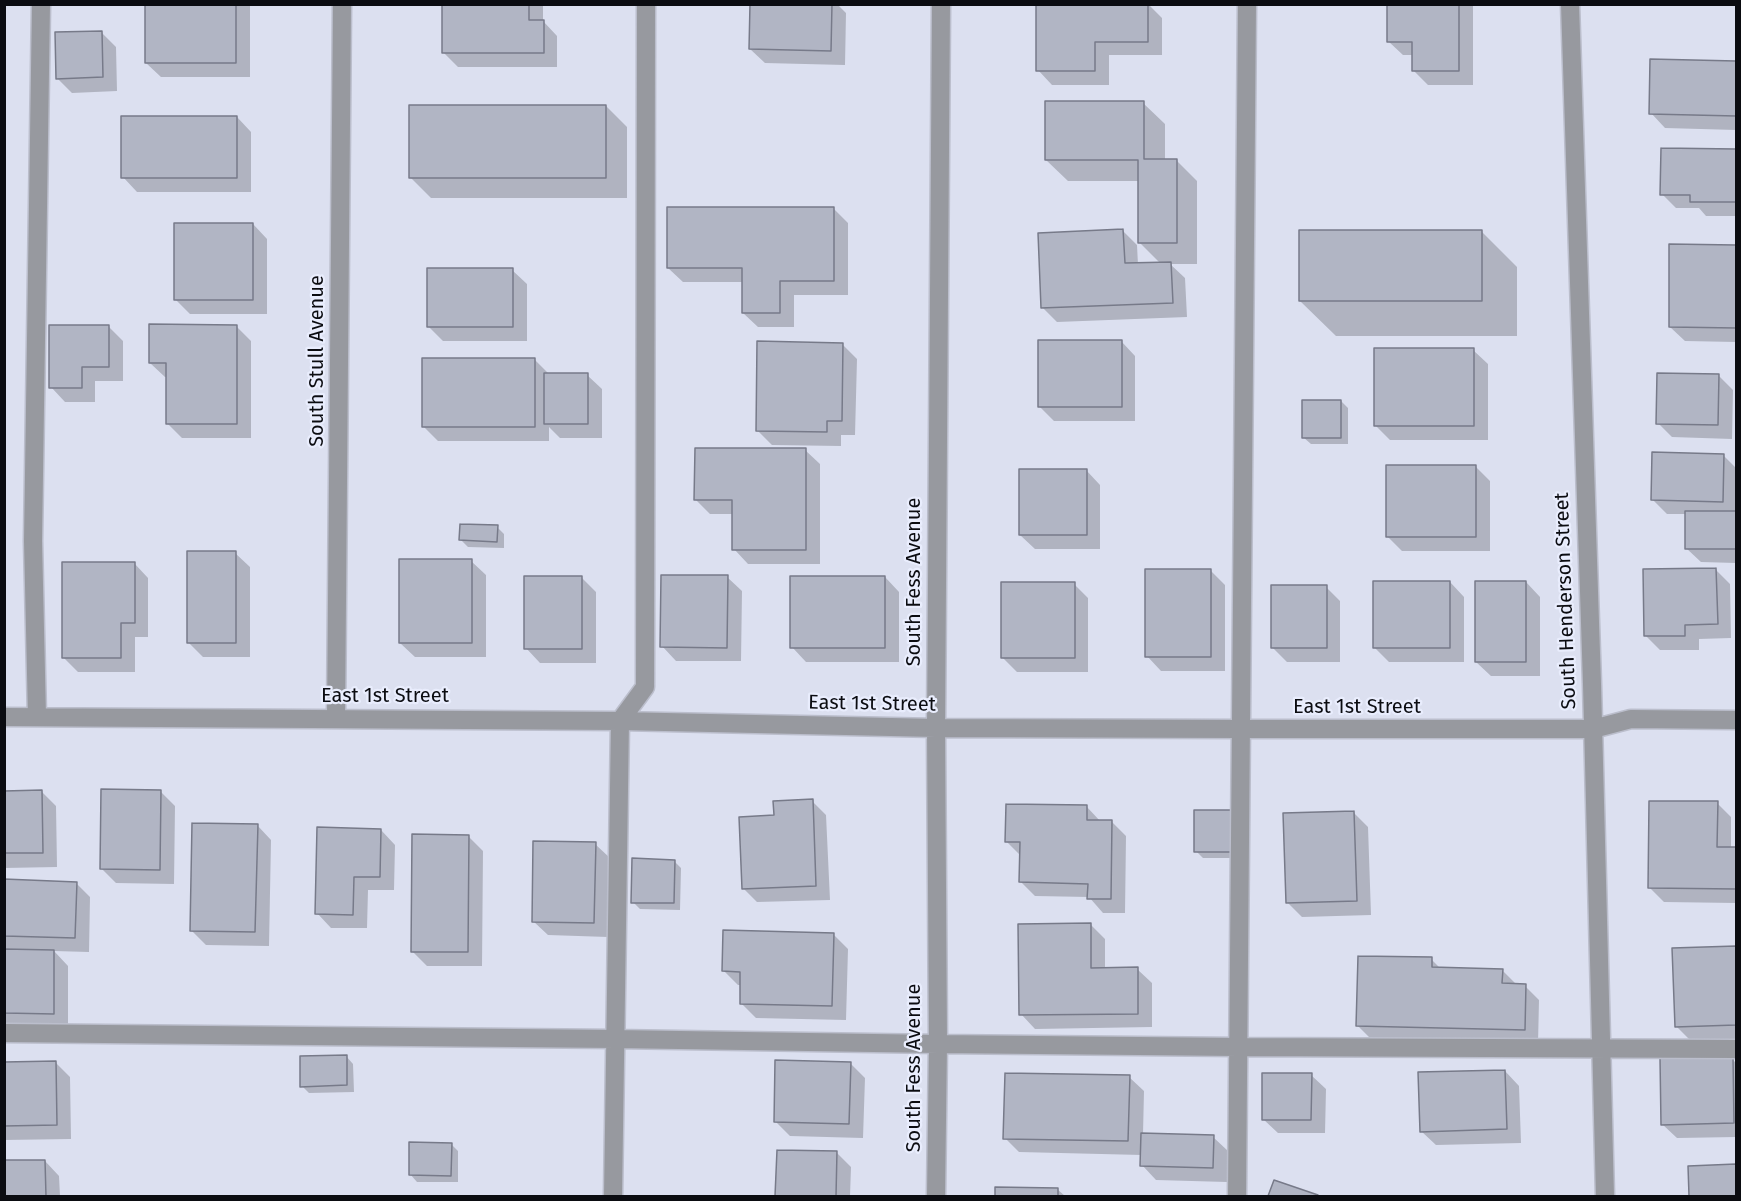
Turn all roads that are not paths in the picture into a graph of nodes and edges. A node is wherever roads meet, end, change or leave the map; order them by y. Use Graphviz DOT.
graph roads {
  1 [pos="41,4"];
  2 [pos="342,4"];
  3 [pos="646,4"];
  4 [pos="941,4"];
  5 [pos="1247,4"];
  6 [pos="1570,4"];
  7 [pos="4,717"];
  8 [pos="37,717"];
  9 [pos="336,718"];
  10 [pos="1737,720"];
  11 [pos="620,721"];
  12 [pos="936,728"];
  13 [pos="1240,729"];
  14 [pos="1593,729"];
  15 [pos="4,1034"];
  16 [pos="615,1039"];
  17 [pos="938,1044"];
  18 [pos="1238,1047"];
  19 [pos="1601,1049"];
  20 [pos="1737,1049"];
  21 [pos="613,1197"];
  22 [pos="936,1197"];
  23 [pos="1237,1197"];
  24 [pos="1605,1197"];
  1 -- 8 [label="street"];
  2 -- 9 [label="street, South Stull Avenue"];
  3 -- 11 [label="street"];
  4 -- 12 [label="street, South Fess Avenue"];
  5 -- 13 [label="street"];
  6 -- 14 [label="street, South Henderson Street"];
  7 -- 8 [label="street, East 1st Street"];
  8 -- 9 [label="street, East 1st Street"];
  9 -- 11 [label="street, East 1st Street"];
  10 -- 14 [label="street, East 1st Street"];
  11 -- 12 [label="street, East 1st Street"];
  11 -- 16 [label="street"];
  12 -- 13 [label="street, East 1st Street"];
  12 -- 17 [label="street, South Fess Avenue"];
  13 -- 14 [label="street, East 1st Street"];
  13 -- 18 [label="street"];
  14 -- 19 [label="street, South Henderson Street"];
  15 -- 16 [label="street"];
  16 -- 17 [label="street"];
  16 -- 21 [label="street"];
  17 -- 18 [label="street"];
  17 -- 22 [label="street, South Fess Avenue"];
  18 -- 19 [label="street"];
  18 -- 23 [label="street"];
  19 -- 20 [label="street"];
  19 -- 24 [label="street, South Henderson Street"];
}
